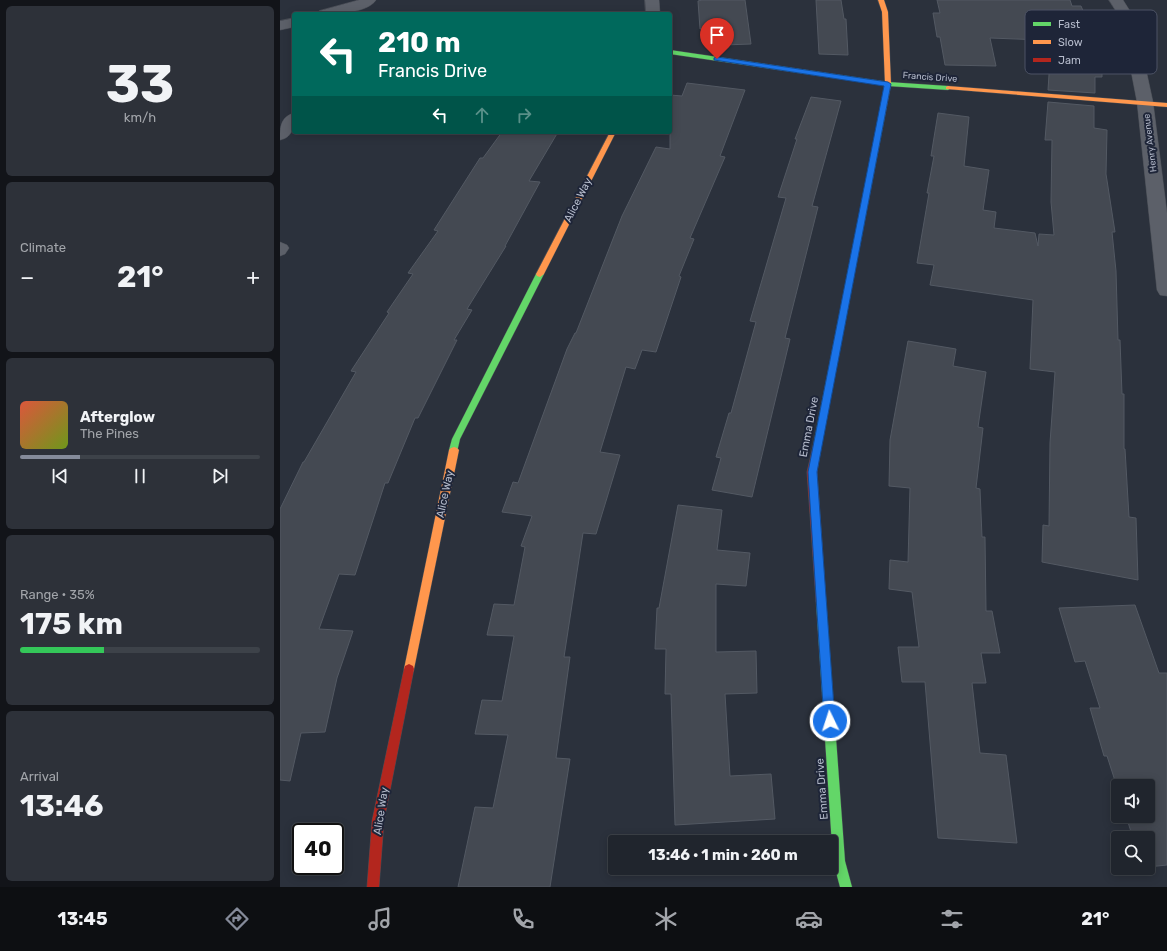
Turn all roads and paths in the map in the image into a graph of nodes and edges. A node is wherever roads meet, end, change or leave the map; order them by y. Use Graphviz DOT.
graph roads {
  1 [pos="369,0"];
  2 [pos="652,0"];
  3 [pos="881,0"];
  4 [pos="1116,0"];
  5 [pos="1122,10"];
  6 [pos="331,12"];
  7 [pos="653,12"];
  8 [pos="292,23"];
  9 [pos="280,26"];
  10 [pos="672,52"];
  11 [pos="1139,74"];
  12 [pos="888,84"];
  13 [pos="1145,102"];
  14 [pos="1167,105"];
  15 [pos="292,120"];
  16 [pos="612,134"];
  17 [pos="280,135"];
  18 [pos="280,247"];
  19 [pos="280,251"];
  20 [pos="1167,290"];
  21 [pos="373,887"];
  22 [pos="846,887"];
  1 -- 6 [label="street"];
  2 -- 7 [label="street"];
  3 -- 12 [label="street, Emma Drive"];
  4 -- 5 [label="street, Henry Avenue"];
  8 -- 9 [label="street"];
  10 -- 12 [label="street, Francis Drive"];
  11 -- 13 [label="street, Henry Avenue"];
  12 -- 13 [label="street, Francis Drive"];
  12 -- 22 [label="street, Emma Drive"];
  13 -- 14 [label="street, Francis Drive"];
  13 -- 20 [label="street, Henry Avenue"];
  15 -- 17 [label="street"];
  16 -- 21 [label="street, Alice Way"];
  18 -- 19 [label="lane"];
}
